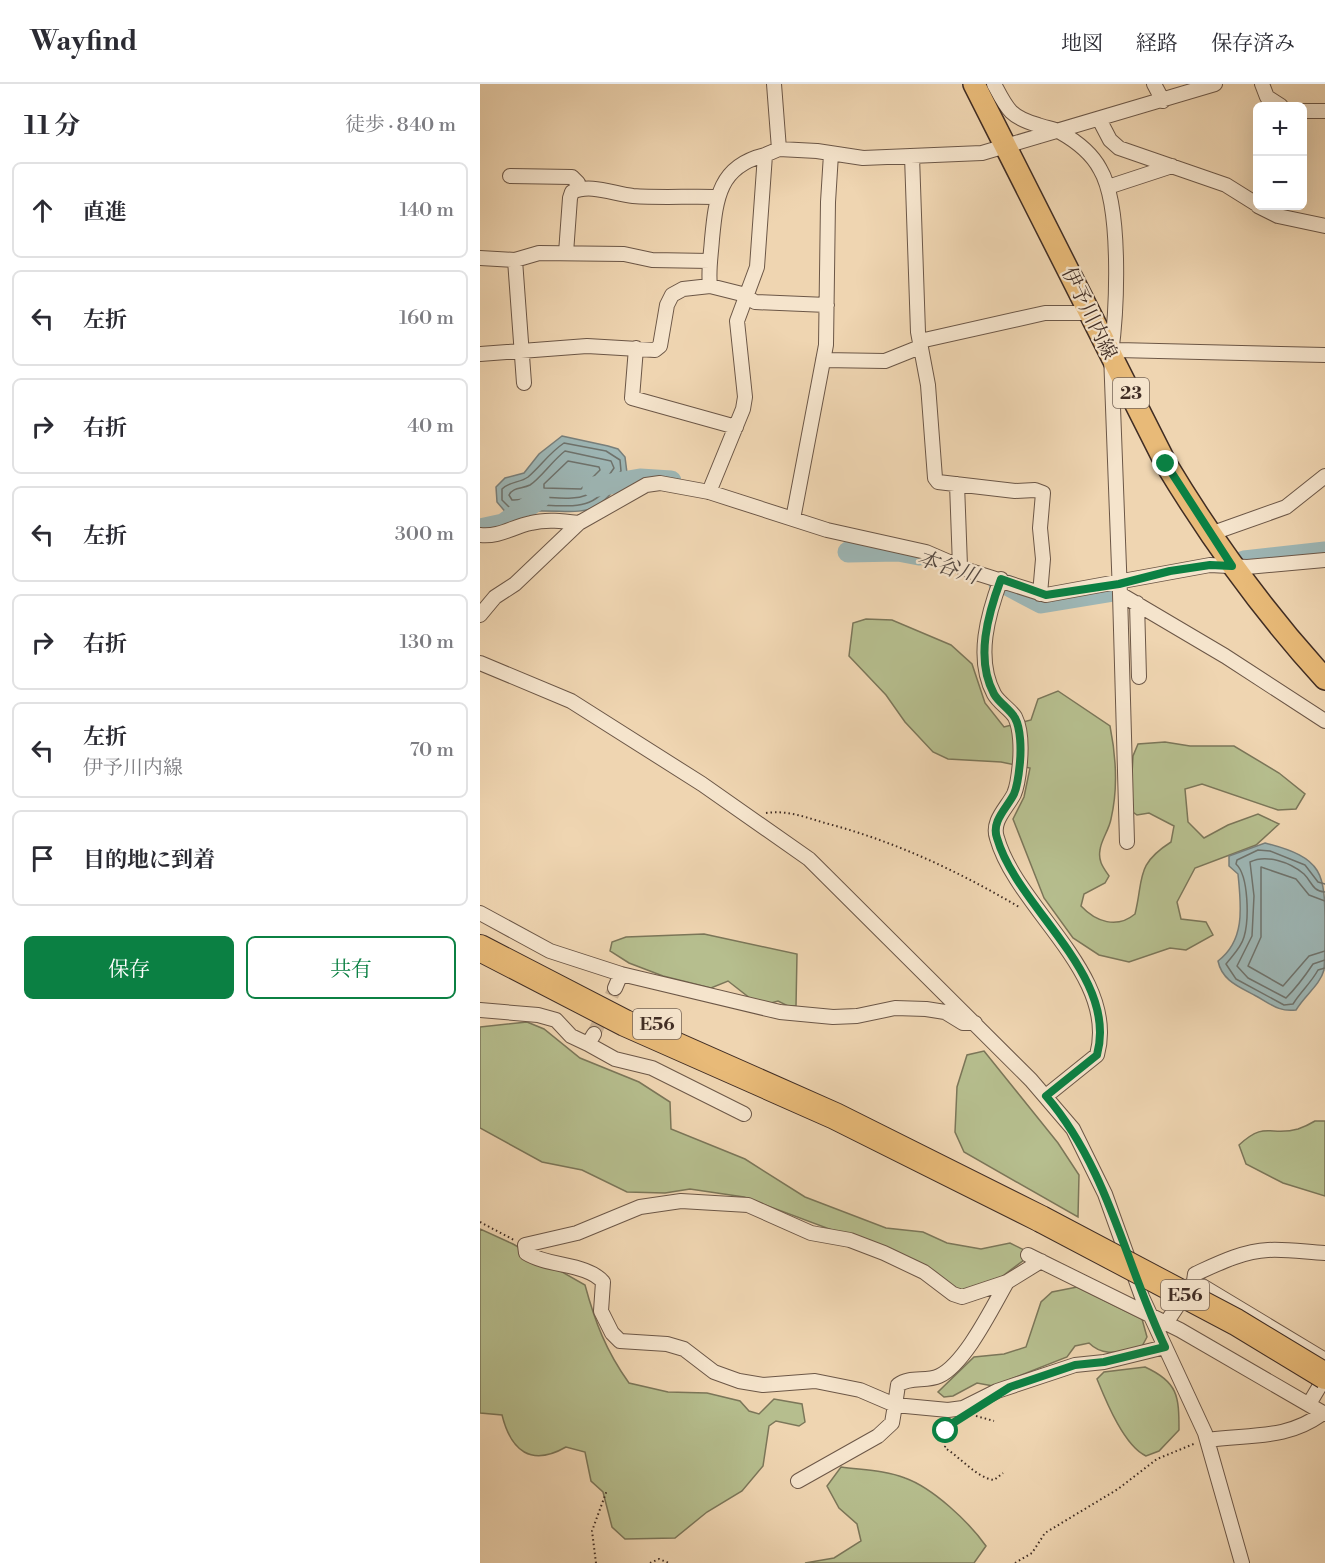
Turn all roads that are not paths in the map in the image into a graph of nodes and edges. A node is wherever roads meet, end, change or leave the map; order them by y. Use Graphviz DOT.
graph roads {
  1 [pos="774,84"];
  2 [pos="974,84"];
  3 [pos="994,84"];
  4 [pos="1154,84"];
  5 [pos="1262,84"];
  6 [pos="1211,85"];
  7 [pos="1163,101"];
  8 [pos="1274,102"];
  9 [pos="1307,111"];
  10 [pos="1325,111"];
  11 [pos="1099,119"];
  12 [pos="1057,130"];
  13 [pos="1007,146"];
  14 [pos="779,149"];
  15 [pos="831,154"];
  16 [pos="765,155"];
  17 [pos="912,156"];
  18 [pos="1172,166"];
  19 [pos="510,176"];
  20 [pos="1108,187"];
  21 [pos="578,189"];
  22 [pos="718,197"];
  23 [pos="1253,202"];
  24 [pos="1267,210"];
  25 [pos="1325,226"];
  26 [pos="566,253"];
  27 [pos="480,258"];
  28 [pos="515,260"];
  29 [pos="710,261"];
  30 [pos="710,286"];
  31 [pos="747,298"];
  32 [pos="827,305"];
  33 [pos="1091,313"];
  34 [pos="920,344"];
  35 [pos="636,348"];
  36 [pos="520,350"];
  37 [pos="480,354"];
  38 [pos="1111,354"];
  39 [pos="1325,355"];
  40 [pos="823,360"];
  41 [pos="524,383"];
  42 [pos="736,427"];
  43 [pos="1325,476"];
  44 [pos="957,484"];
  45 [pos="709,492"];
  46 [pos="793,519"];
  47 [pos="579,523"];
  48 [pos="1210,534"];
  49 [pos="480,535"];
  50 [pos="1325,560"];
  51 [pos="960,566"];
  52 [pos="1232,566"];
  53 [pos="1001,579"];
  54 [pos="1119,589"];
  55 [pos="1040,594"];
  56 [pos="1137,603"];
  57 [pos="480,615"];
  58 [pos="480,663"];
  59 [pos="1139,677"];
  60 [pos="1325,679"];
  61 [pos="1325,720"];
  62 [pos="1127,842"];
  63 [pos="480,913"];
  64 [pos="480,929"];
  65 [pos="480,948"];
  66 [pos="621,974"];
  67 [pos="615,988"];
  68 [pos="480,1010"];
  69 [pos="975,1023"];
  70 [pos="1046,1096"];
  71 [pos="744,1114"];
  72 [pos="836,1116"];
  73 [pos="1325,1253"];
  74 [pos="1028,1255"];
  75 [pos="1041,1261"];
  76 [pos="1194,1281"];
  77 [pos="1007,1282"];
  78 [pos="1150,1315"];
  79 [pos="1166,1323"];
  80 [pos="1165,1347"];
  81 [pos="1325,1360"];
  82 [pos="1325,1377"];
  83 [pos="1310,1404"];
  84 [pos="895,1405"];
  85 [pos="1324,1413"];
  86 [pos="1207,1440"];
  87 [pos="798,1481"];
  88 [pos="1242,1563"];
  1 -- 14 [label="street"];
  2 -- 13 [label="main road, 伊予川内線 / 23"];
  3 -- 12 [label="street"];
  4 -- 7 [label="street"];
  5 -- 8 [label="street"];
  6 -- 7 [label="street"];
  7 -- 11 [label="street"];
  9 -- 10 [label="street"];
  11 -- 12 [label="street"];
  11 -- 18 [label="street"];
  12 -- 13 [label="street"];
  12 -- 20 [label="street"];
  13 -- 17 [label="street"];
  13 -- 33 [label="main road, 伊予川内線 / 23"];
  14 -- 15 [label="street"];
  14 -- 16 [label="street"];
  15 -- 17 [label="street"];
  15 -- 32 [label="street"];
  16 -- 22 [label="street"];
  16 -- 31 [label="street"];
  17 -- 34 [label="street"];
  18 -- 20 [label="street"];
  18 -- 23 [label="street"];
  19 -- 21 [label="street"];
  20 -- 38 [label="street"];
  21 -- 22 [label="street"];
  21 -- 26 [label="street"];
  22 -- 29 [label="street"];
  24 -- 25 [label="street"];
  26 -- 28 [label="street"];
  26 -- 29 [label="street"];
  27 -- 28 [label="street"];
  28 -- 36 [label="street"];
  29 -- 30 [label="street"];
  30 -- 31 [label="street"];
  30 -- 35 [label="street"];
  31 -- 32 [label="street"];
  31 -- 42 [label="street"];
  32 -- 40 [label="street"];
  33 -- 34 [label="street"];
  33 -- 38 [label="main road, 伊予川内線 / 23"];
  34 -- 40 [label="street"];
  34 -- 44 [label="street"];
  35 -- 36 [label="street"];
  35 -- 42 [label="street"];
  36 -- 37 [label="street"];
  36 -- 41 [label="street"];
  38 -- 39 [label="street"];
  38 -- 48 [label="main road, 伊予川内線 / 23"];
  38 -- 54 [label="street"];
  40 -- 46 [label="street"];
  42 -- 45 [label="street"];
  43 -- 48 [label="street"];
  44 -- 51 [label="street"];
  44 -- 55 [label="street"];
  45 -- 46 [label="street"];
  45 -- 47 [label="street"];
  46 -- 51 [label="street"];
  47 -- 49 [label="street"];
  47 -- 57 [label="street"];
  48 -- 52 [label="main road, 伊予川内線 / 23"];
  50 -- 52 [label="street"];
  51 -- 53 [label="street"];
  52 -- 54 [label="street"];
  52 -- 60 [label="main road, 伊予川内線 / 23"];
  53 -- 55 [label="street"];
  53 -- 70 [label="street"];
  54 -- 55 [label="street"];
  54 -- 56 [label="street"];
  54 -- 62 [label="street"];
  56 -- 59 [label="street"];
  56 -- 61 [label="street"];
  58 -- 69 [label="street"];
  63 -- 66 [label="street"];
  64 -- 72 [label="highway, E56"];
  65 -- 72 [label="highway, E56"];
  66 -- 67 [label="street"];
  66 -- 69 [label="street"];
  68 -- 71 [label="street"];
  69 -- 70 [label="street"];
  70 -- 78 [label="street"];
  72 -- 82 [label="highway, E56, bridge"];
  73 -- 76 [label="street"];
  74 -- 75 [label="street"];
  75 -- 77 [label="street"];
  75 -- 78 [label="street"];
  76 -- 79 [label="street"];
  76 -- 81 [label="street"];
  77 -- 84 [label="street"];
  77 -- 84 [label="street"];
  78 -- 79 [label="street"];
  78 -- 80 [label="street"];
  79 -- 83 [label="street"];
  80 -- 84 [label="street"];
  80 -- 86 [label="street"];
  82 -- 83 [label="street"];
  83 -- 85 [label="street"];
  84 -- 87 [label="street"];
  85 -- 86 [label="street"];
  86 -- 88 [label="street"];
}
